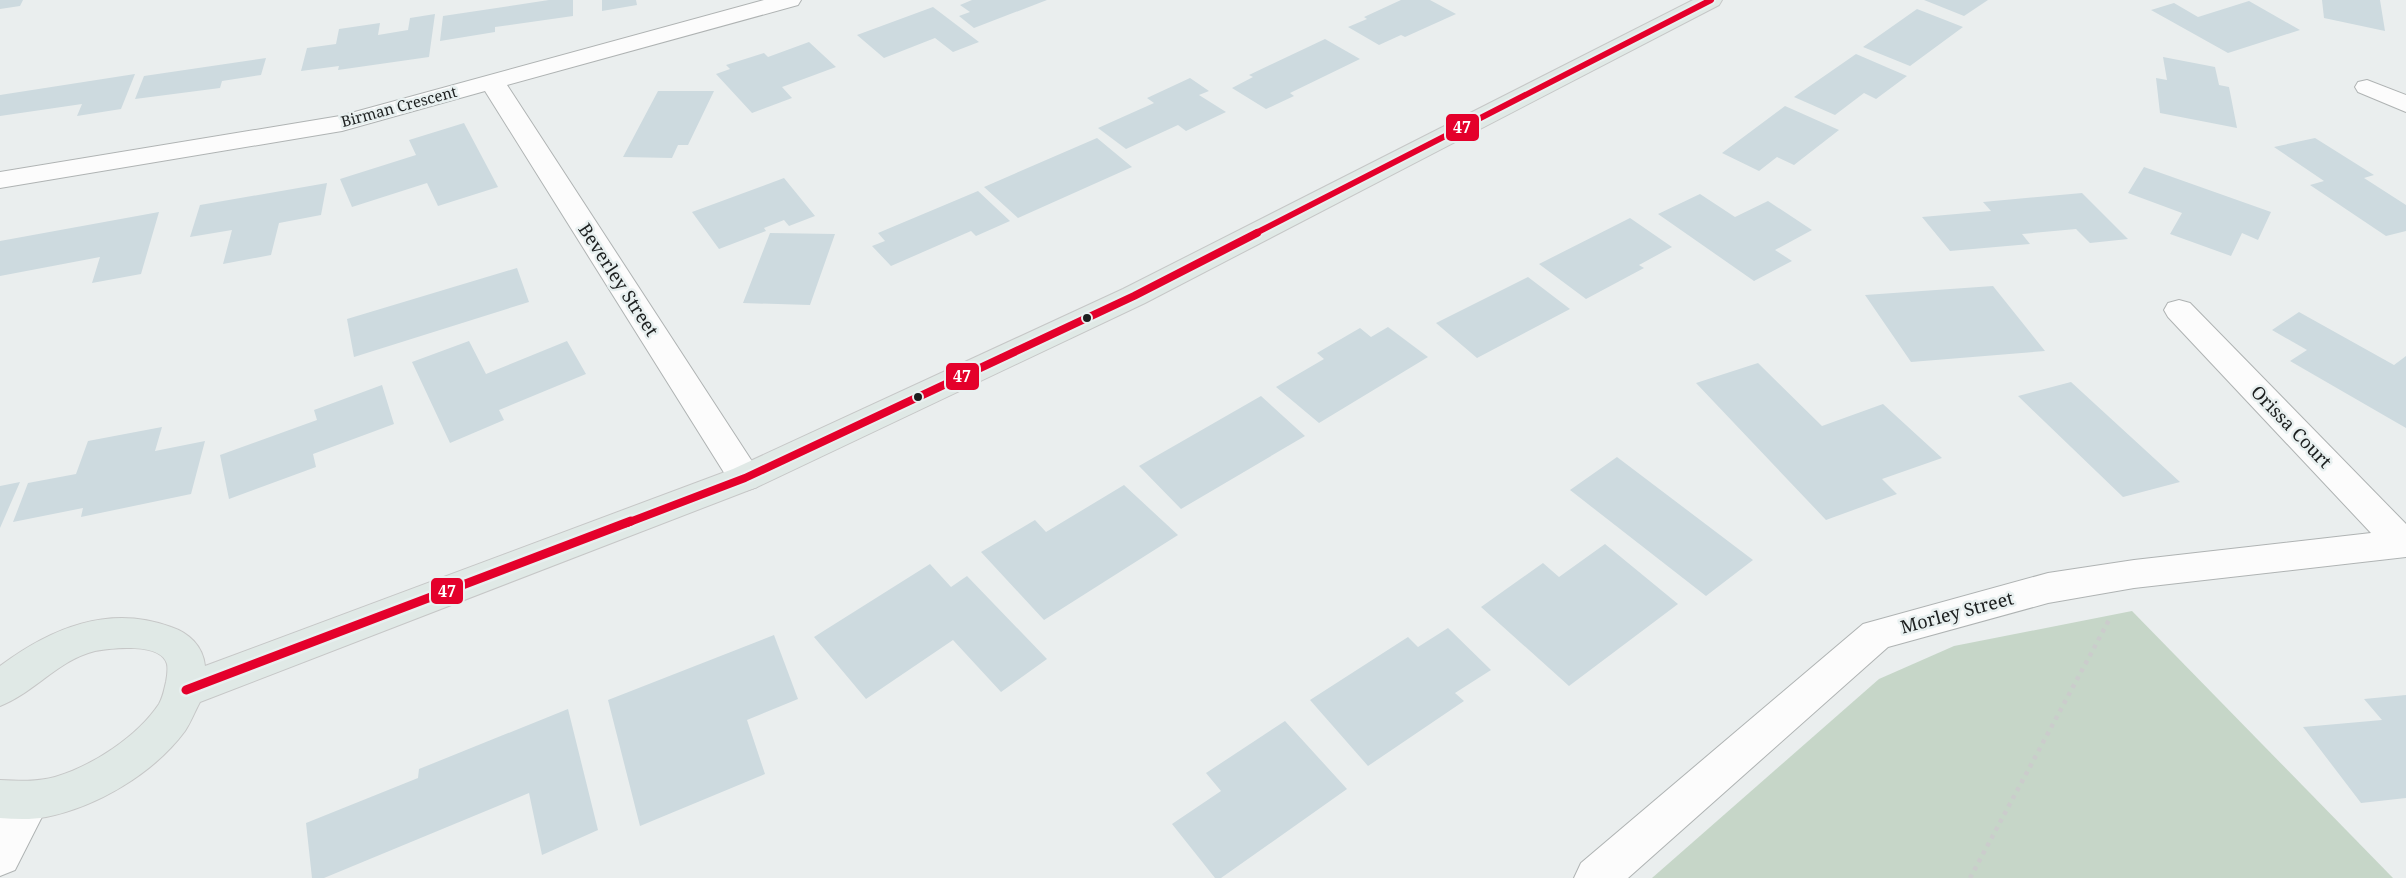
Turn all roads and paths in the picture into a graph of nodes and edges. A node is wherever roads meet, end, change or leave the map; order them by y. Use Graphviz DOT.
graph roads {
  1 [pos="790,0"];
  2 [pos="1711,0"];
  3 [pos="492,82"];
  4 [pos="2367,87"];
  5 [pos="2406,104"];
  6 [pos="0,180"];
  7 [pos="2179,310"];
  8 [pos="745,478"];
  9 [pos="2405,543"];
  10 [pos="2134,574"];
  11 [pos="0,689"];
  12 [pos="186,690"];
  13 [pos="14,800"];
  14 [pos="0,856"];
  15 [pos="1596,878"];
  16 [pos="1970,878"];
  1 -- 3 [label="street, Birman Crescent"];
  2 -- 8 [label="main road"];
  3 -- 6 [label="street, Birman Crescent"];
  3 -- 8 [label="street, Beverley Street"];
  4 -- 5 [label="street"];
  7 -- 9 [label="street, Orissa Court"];
  8 -- 12 [label="main road"];
  9 -- 10 [label="street, Morley Street"];
  10 -- 15 [label="street, Morley Street"];
  10 -- 16 [label="path"];
  11 -- 12 [label="main road"];
  12 -- 13 [label="main road"];
  13 -- 14 [label="street"];
}
